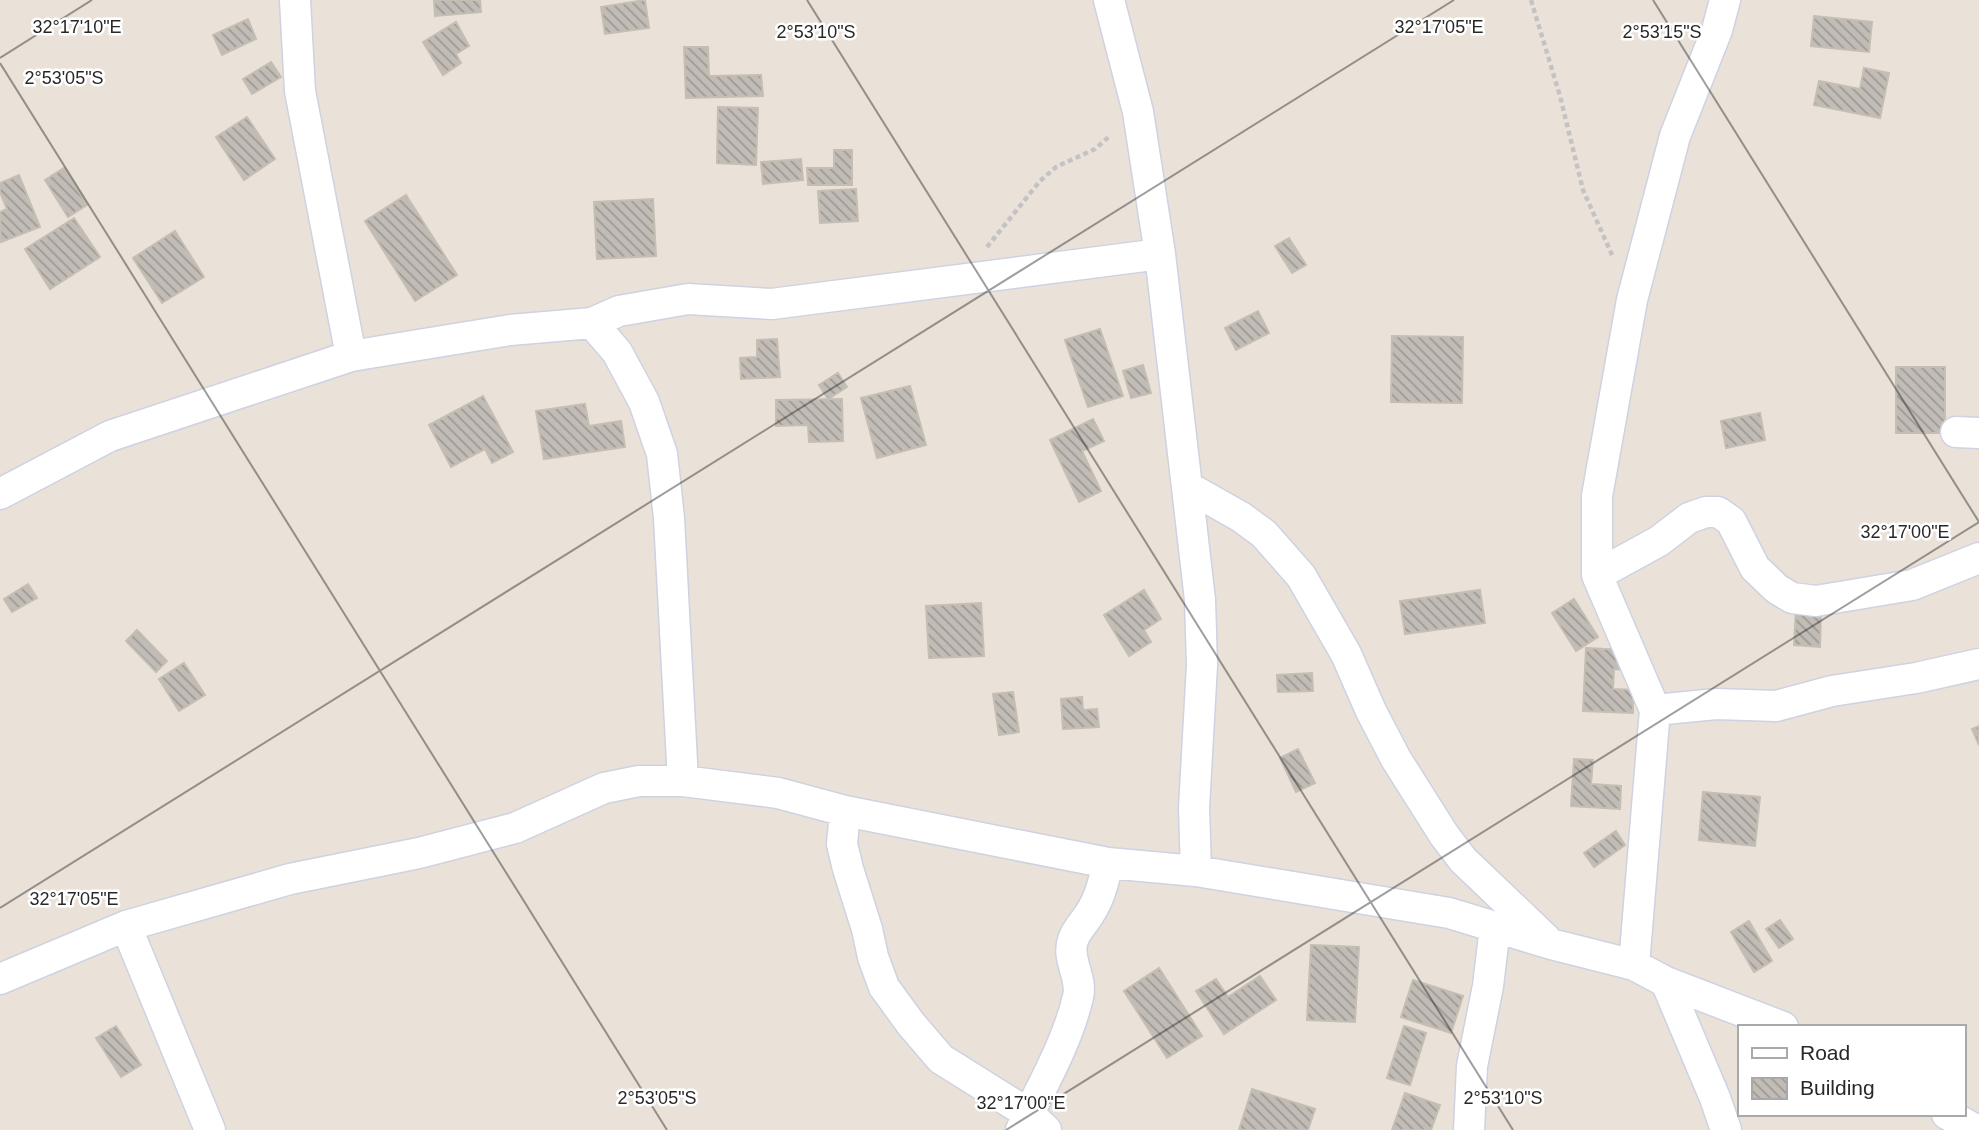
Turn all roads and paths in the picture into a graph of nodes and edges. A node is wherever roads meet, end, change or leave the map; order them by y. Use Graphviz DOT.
graph roads {
  1 [pos="295,0"];
  2 [pos="1109,0"];
  3 [pos="1531,0"];
  4 [pos="1725,0"];
  5 [pos="1138,112"];
  6 [pos="1160,254"];
  7 [pos="959,281"];
  8 [pos="1632,300"];
  9 [pos="592,323"];
  10 [pos="351,356"];
  11 [pos="1188,487"];
  12 [pos="0,494"];
  13 [pos="1979,558"];
  14 [pos="1598,575"];
  15 [pos="1979,664"];
  16 [pos="1655,710"];
  17 [pos="683,781"];
  18 [pos="845,811"];
  19 [pos="1108,863"];
  20 [pos="1196,871"];
  21 [pos="125,926"];
  22 [pos="1495,927"];
  23 [pos="1551,944"];
  24 [pos="1634,965"];
  25 [pos="0,979"];
  26 [pos="1666,982"];
  27 [pos="1778,1025"];
  28 [pos="1951,1116"];
  29 [pos="1032,1125"];
  30 [pos="210,1130"];
  31 [pos="1469,1130"];
  32 [pos="1726,1130"];
  33 [pos="1976,1130"];
  1 -- 10 [label="street"];
  2 -- 5 [label="street"];
  3 -- 8 [label="path"];
  4 -- 8 [label="street"];
  5 -- 6 [label="street"];
  5 -- 7 [label="path"];
  6 -- 7 [label="street"];
  6 -- 11 [label="street"];
  7 -- 9 [label="street"];
  8 -- 14 [label="street"];
  9 -- 10 [label="street"];
  9 -- 17 [label="street"];
  10 -- 12 [label="street"];
  11 -- 20 [label="street"];
  11 -- 23 [label="street"];
  13 -- 14 [label="street"];
  14 -- 16 [label="street"];
  15 -- 16 [label="street"];
  16 -- 24 [label="street"];
  17 -- 18 [label="street"];
  17 -- 21 [label="street"];
  18 -- 19 [label="street"];
  18 -- 29 [label="street"];
  19 -- 20 [label="street"];
  19 -- 29 [label="street"];
  20 -- 22 [label="street"];
  21 -- 25 [label="street"];
  21 -- 30 [label="street"];
  22 -- 23 [label="street"];
  22 -- 31 [label="street"];
  23 -- 24 [label="street"];
  24 -- 26 [label="street"];
  26 -- 27 [label="street"];
  26 -- 32 [label="street"];
  28 -- 33 [label="street"];
}
